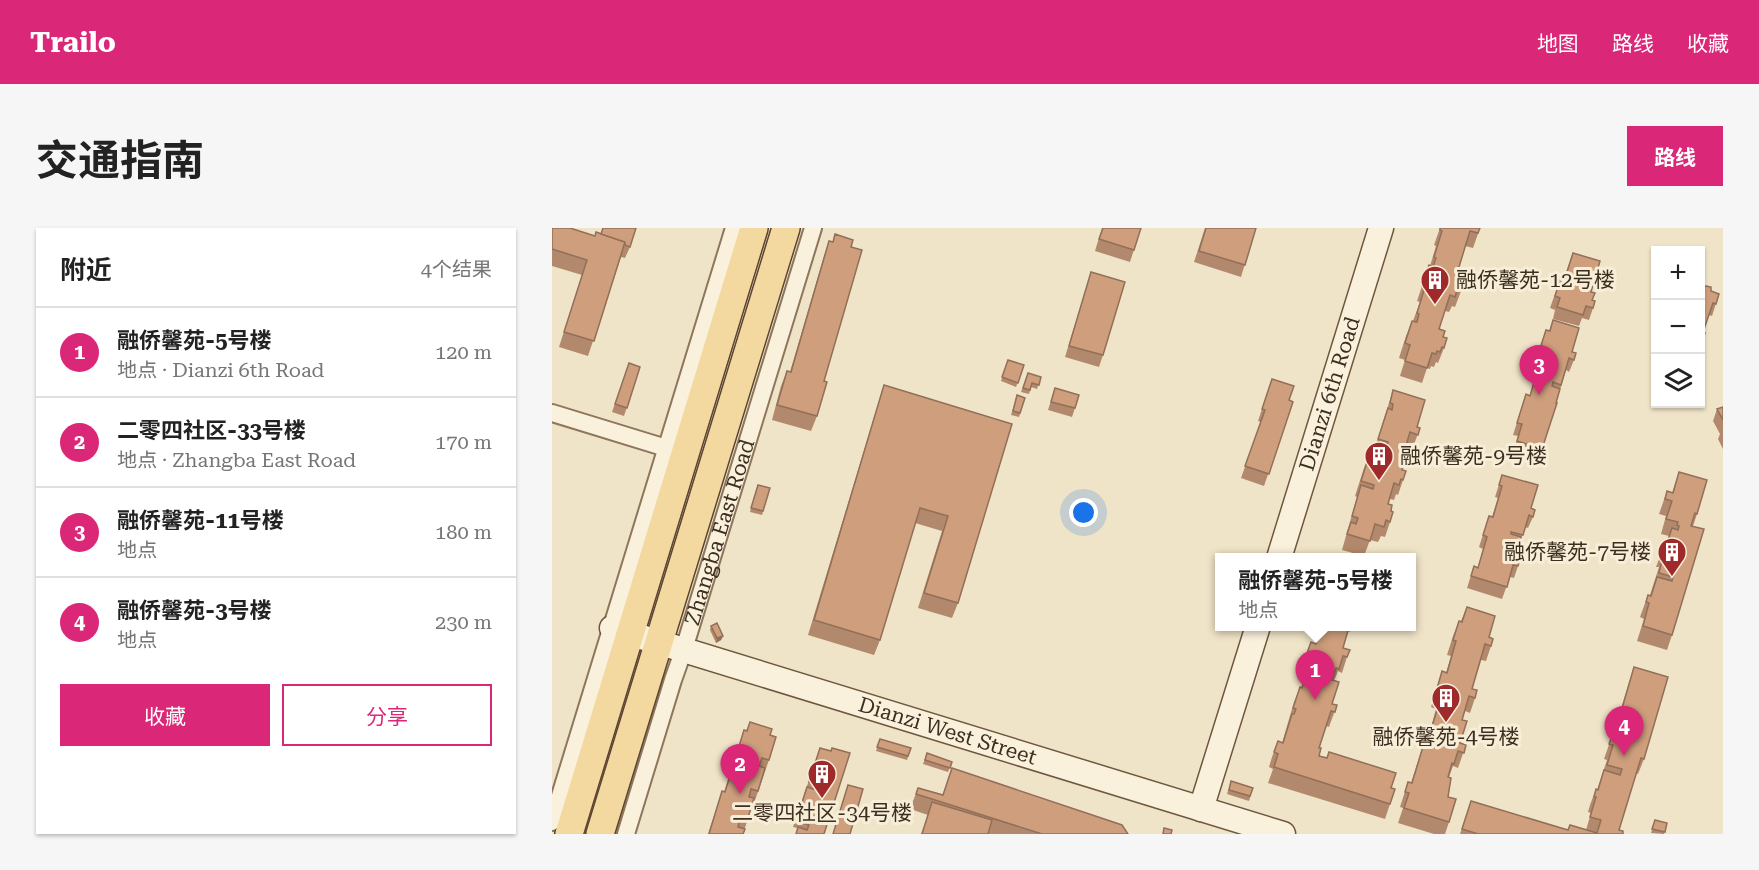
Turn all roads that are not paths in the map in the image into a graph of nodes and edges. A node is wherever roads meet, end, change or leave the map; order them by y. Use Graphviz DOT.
graph roads {
  1 [pos="734,228"];
  2 [pos="754,228"];
  3 [pos="786,228"];
  4 [pos="813,228"];
  5 [pos="1381,228"];
  6 [pos="552,413"];
  7 [pos="676,451"];
  8 [pos="1281,553"];
  9 [pos="622,631"];
  10 [pos="1257,631"];
  11 [pos="672,646"];
  12 [pos="1201,809"];
  13 [pos="552,822"];
  14 [pos="569,834"];
  15 [pos="600,834"];
  16 [pos="626,834"];
  17 [pos="1283,834"];
  1 -- 7 [label="street"];
  2 -- 7 [label="main road"];
  3 -- 11 [label="main road, Zhangba East Road"];
  4 -- 11 [label="street, Zhangba East Road"];
  5 -- 8 [label="street, Dianzi 6th Road"];
  6 -- 7 [label="street"];
  7 -- 9 [label="main road"];
  9 -- 11 [label="street, Dianzi West Street"];
  9 -- 13 [label="street"];
  9 -- 14 [label="main road"];
  10 -- 12 [label="street"];
  11 -- 12 [label="street, Dianzi West Street"];
  11 -- 15 [label="main road, Zhangba East Road"];
  11 -- 16 [label="street, Zhangba East Road"];
  12 -- 17 [label="street, Dianzi West Street"];
}
